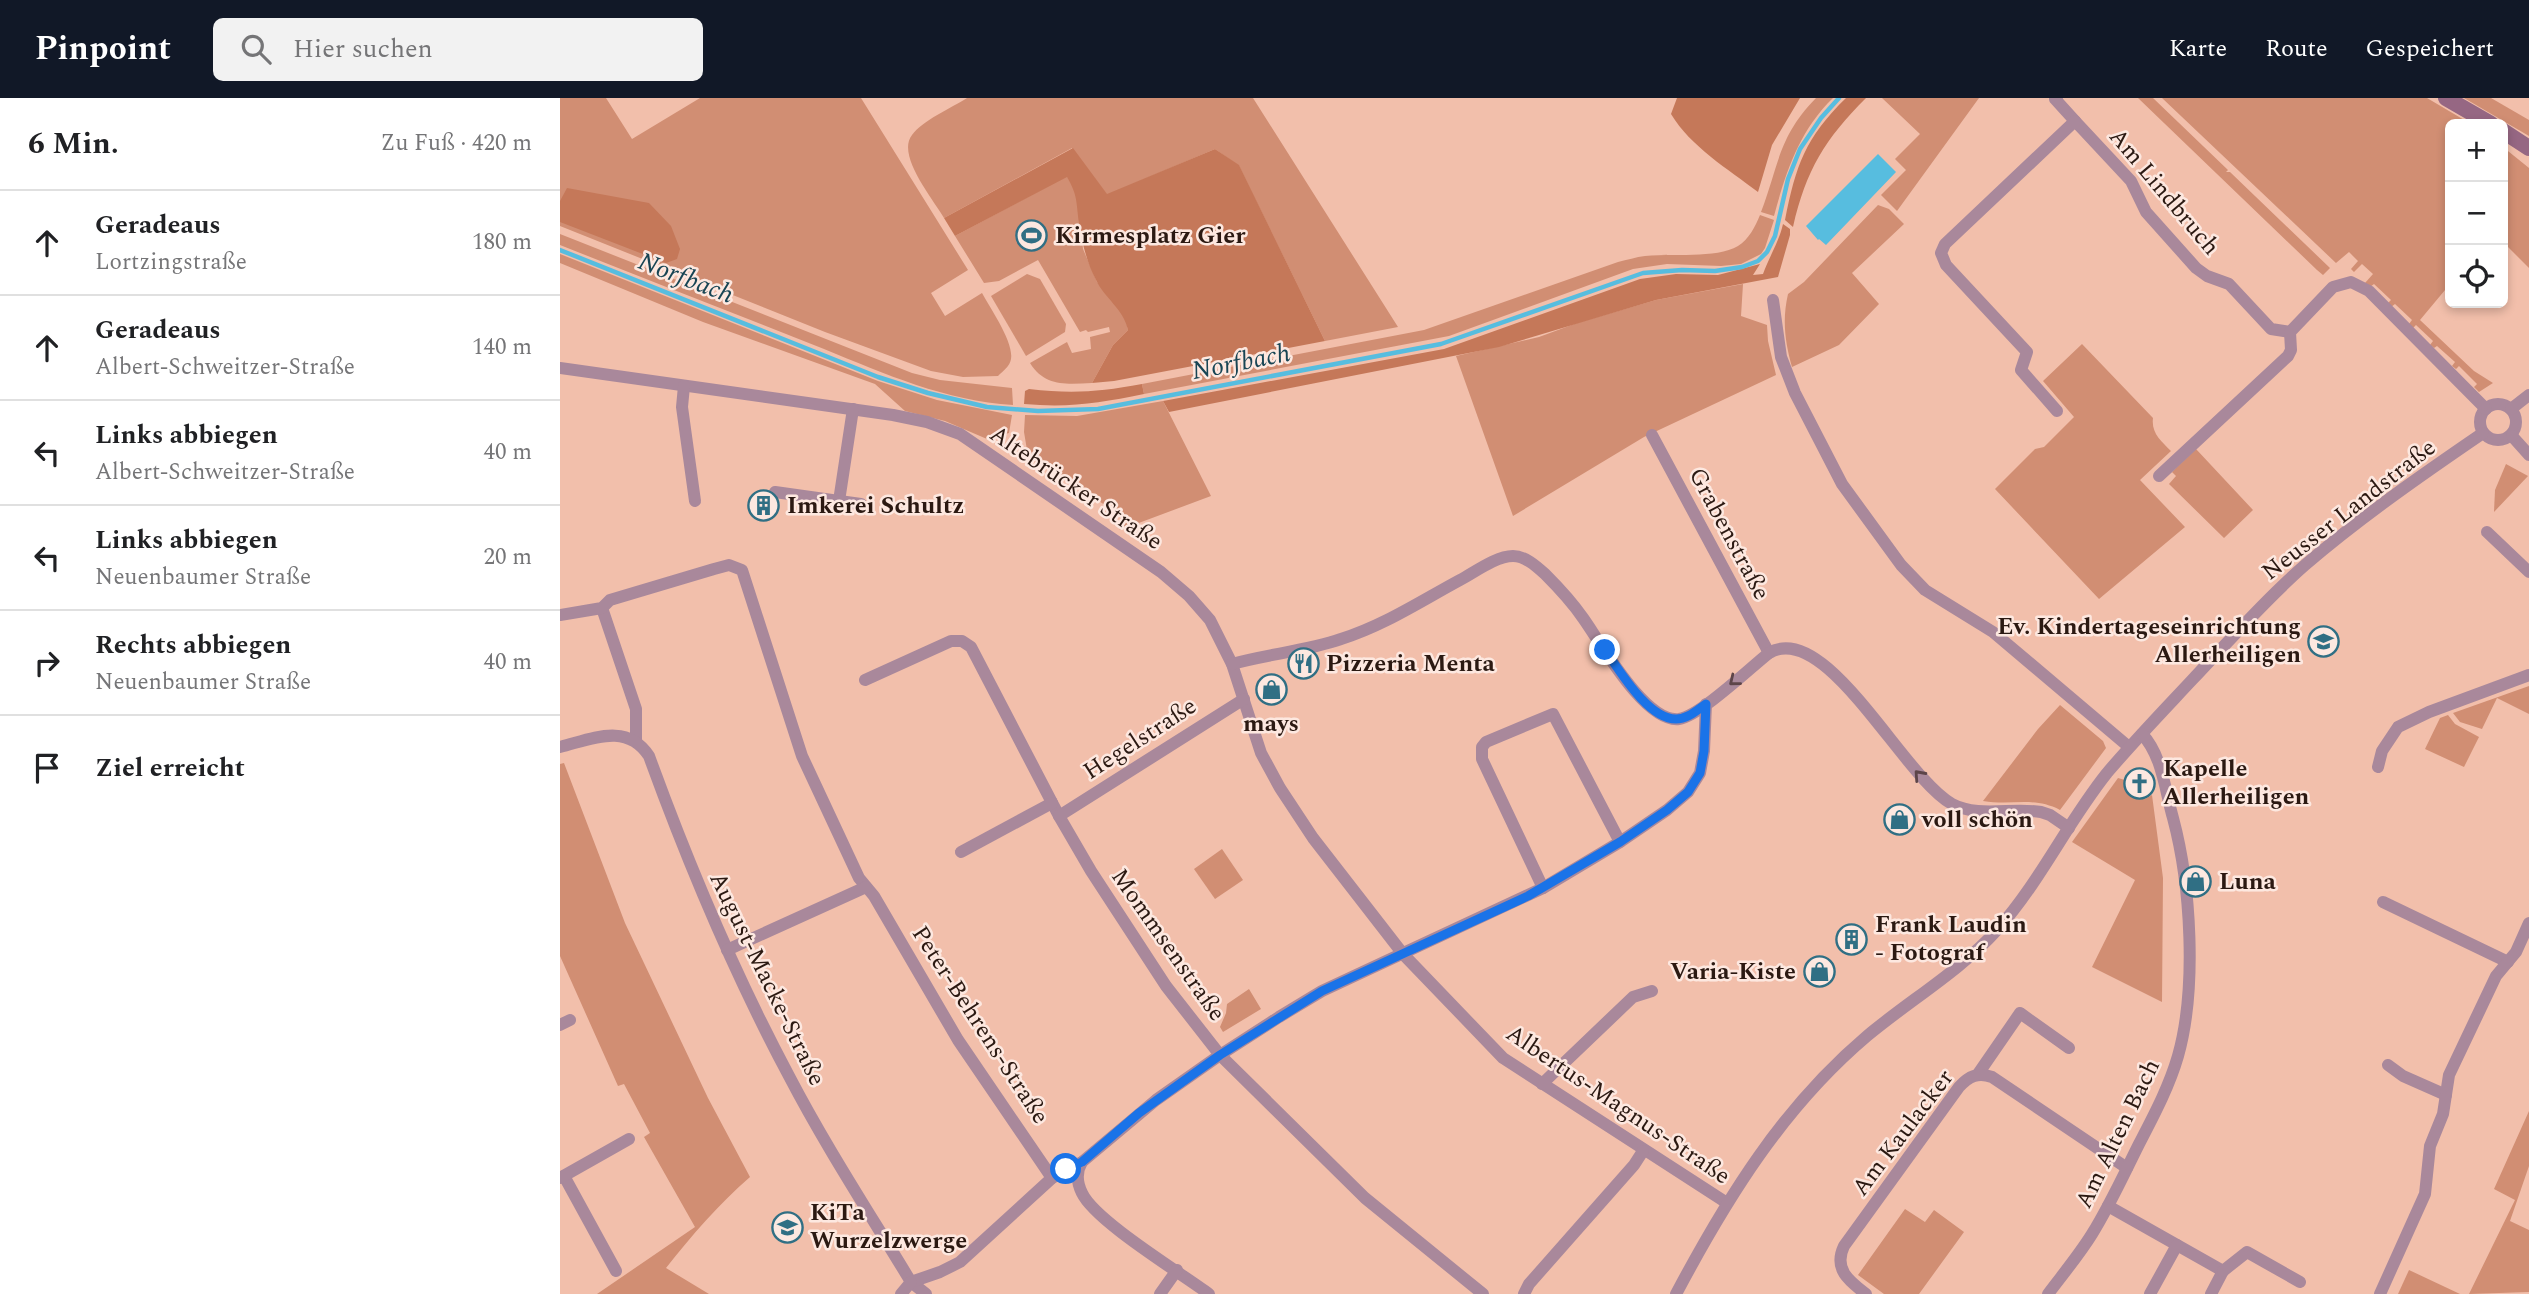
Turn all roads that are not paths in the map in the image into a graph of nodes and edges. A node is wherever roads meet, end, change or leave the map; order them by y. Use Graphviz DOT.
graph roads {
  1 [pos="2057,98"];
  2 [pos="2446,98"];
  3 [pos="2482,119"];
  4 [pos="2075,121"];
  5 [pos="2508,134"];
  6 [pos="2529,148"];
  7 [pos="1773,300"];
  8 [pos="2290,332"];
  9 [pos="560,368"];
  10 [pos="684,386"];
  11 [pos="2529,395"];
  12 [pos="2486,408"];
  13 [pos="2511,409"];
  14 [pos="853,410"];
  15 [pos="2057,411"];
  16 [pos="2483,433"];
  17 [pos="1652,435"];
  18 [pos="2512,436"];
  19 [pos="2529,454"];
  20 [pos="2159,476"];
  21 [pos="775,492"];
  22 [pos="695,501"];
  23 [pos="839,501"];
  24 [pos="860,504"];
  25 [pos="2487,532"];
  26 [pos="2529,572"];
  27 [pos="603,608"];
  28 [pos="560,615"];
  29 [pos="1769,653"];
  30 [pos="1233,664"];
  31 [pos="2529,675"];
  32 [pos="865,680"];
  33 [pos="1244,699"];
  34 [pos="1706,704"];
  35 [pos="2142,734"];
  36 [pos="636,740"];
  37 [pos="560,747"];
  38 [pos="2129,747"];
  39 [pos="2378,767"];
  40 [pos="1052,803"];
  41 [pos="1059,816"];
  42 [pos="2069,828"];
  43 [pos="1620,842"];
  44 [pos="961,852"];
  45 [pos="866,887"];
  46 [pos="1543,888"];
  47 [pos="2383,902"];
  48 [pos="2529,923"];
  49 [pos="727,950"];
  50 [pos="1403,954"];
  51 [pos="2508,962"];
  52 [pos="1652,991"];
  53 [pos="2069,1048"];
  54 [pos="1220,1055"];
  55 [pos="2388,1065"];
  56 [pos="1978,1074"];
  57 [pos="1542,1084"];
  58 [pos="2446,1095"];
  59 [pos="629,1139"];
  60 [pos="1643,1151"];
  61 [pos="1082,1162"];
  62 [pos="2127,1168"];
  63 [pos="562,1177"];
  64 [pos="1052,1178"];
  65 [pos="1727,1203"];
  66 [pos="2108,1206"];
  67 [pos="2177,1245"];
  68 [pos="1177,1270"];
  69 [pos="616,1271"];
  70 [pos="2223,1271"];
  71 [pos="911,1282"];
  72 [pos="2300,1282"];
  73 [pos="901,1294"];
  74 [pos="926,1294"];
  75 [pos="1160,1294"];
  76 [pos="1209,1294"];
  77 [pos="1483,1294"];
  78 [pos="1524,1294"];
  79 [pos="1676,1294"];
  80 [pos="1866,1294"];
  81 [pos="2048,1294"];
  82 [pos="2150,1294"];
  83 [pos="2211,1294"];
  84 [pos="2380,1294"];
  1 -- 4 [label="street, Am Lindbruch"];
  2 -- 3 [label="main road"];
  4 -- 8 [label="street, Am Lindbruch"];
  4 -- 15 [label="street, Am Lindbruch"];
  5 -- 6 [label="main road"];
  7 -- 38 [label="street"];
  8 -- 12 [label="street"];
  8 -- 20 [label="street"];
  9 -- 10 [label="street, Altebrücker Straße"];
  10 -- 14 [label="street, Altebrücker Straße"];
  10 -- 22 [label="street"];
  11 -- 13 [label="street"];
  12 -- 13 [label="street"];
  12 -- 16 [label="street"];
  13 -- 18 [label="street"];
  14 -- 23 [label="street"];
  14 -- 30 [label="street, Altebrücker Straße"];
  16 -- 18 [label="street"];
  16 -- 35 [label="street, Neusser Landstraße"];
  17 -- 29 [label="street, Grabenstraße"];
  18 -- 19 [label="street"];
  21 -- 23 [label="street"];
  23 -- 24 [label="street"];
  25 -- 26 [label="street"];
  27 -- 28 [label="street"];
  27 -- 36 [label="street"];
  27 -- 45 [label="street, Peter-Behrens-Straße"];
  29 -- 34 [label="street, one-way"];
  42 -- 29 [label="street, one-way"];
  30 -- 33 [label="street, Albertus-Magnus-Straße"];
  30 -- 34 [label="street"];
  31 -- 39 [label="street"];
  32 -- 40 [label="street, Mommsenstraße"];
  33 -- 41 [label="street, Hegelstraße"];
  33 -- 50 [label="street, Albertus-Magnus-Straße"];
  34 -- 43 [label="street"];
  35 -- 38 [label="street, Neusser Landstraße"];
  35 -- 62 [label="street, Am Alten Bach"];
  36 -- 37 [label="street"];
  36 -- 49 [label="street, August-Macke-Straße"];
  38 -- 42 [label="street, Neusser Landstraße"];
  40 -- 41 [label="street, Mommsenstraße"];
  40 -- 44 [label="street"];
  41 -- 54 [label="street, Mommsenstraße"];
  42 -- 65 [label="street, Neusser Landstraße"];
  43 -- 46 [label="street"];
  43 -- 46 [label="street"];
  45 -- 49 [label="street"];
  45 -- 64 [label="street, Peter-Behrens-Straße"];
  46 -- 50 [label="street"];
  47 -- 51 [label="street"];
  48 -- 51 [label="street"];
  49 -- 71 [label="street, August-Macke-Straße"];
  50 -- 54 [label="street"];
  50 -- 57 [label="street, Albertus-Magnus-Straße"];
  51 -- 58 [label="street"];
  52 -- 57 [label="street"];
  53 -- 56 [label="street"];
  54 -- 61 [label="street"];
  54 -- 77 [label="street, Mommsenstraße"];
  55 -- 58 [label="street"];
  56 -- 62 [label="street, Am Kaulacker"];
  56 -- 80 [label="street, Am Kaulacker"];
  57 -- 60 [label="street, Albertus-Magnus-Straße"];
  58 -- 84 [label="street"];
  59 -- 63 [label="street"];
  60 -- 65 [label="street, Albertus-Magnus-Straße"];
  60 -- 78 [label="street"];
  61 -- 64 [label="street"];
  61 -- 68 [label="street"];
  62 -- 66 [label="street, Am Alten Bach"];
  63 -- 69 [label="street"];
  64 -- 71 [label="street"];
  65 -- 79 [label="street, Neusser Landstraße"];
  66 -- 67 [label="street"];
  66 -- 81 [label="street, Am Alten Bach"];
  67 -- 70 [label="street"];
  67 -- 82 [label="street"];
  68 -- 75 [label="street"];
  68 -- 76 [label="street"];
  70 -- 72 [label="street"];
  70 -- 83 [label="street"];
  71 -- 73 [label="street"];
  71 -- 74 [label="street"];
}
